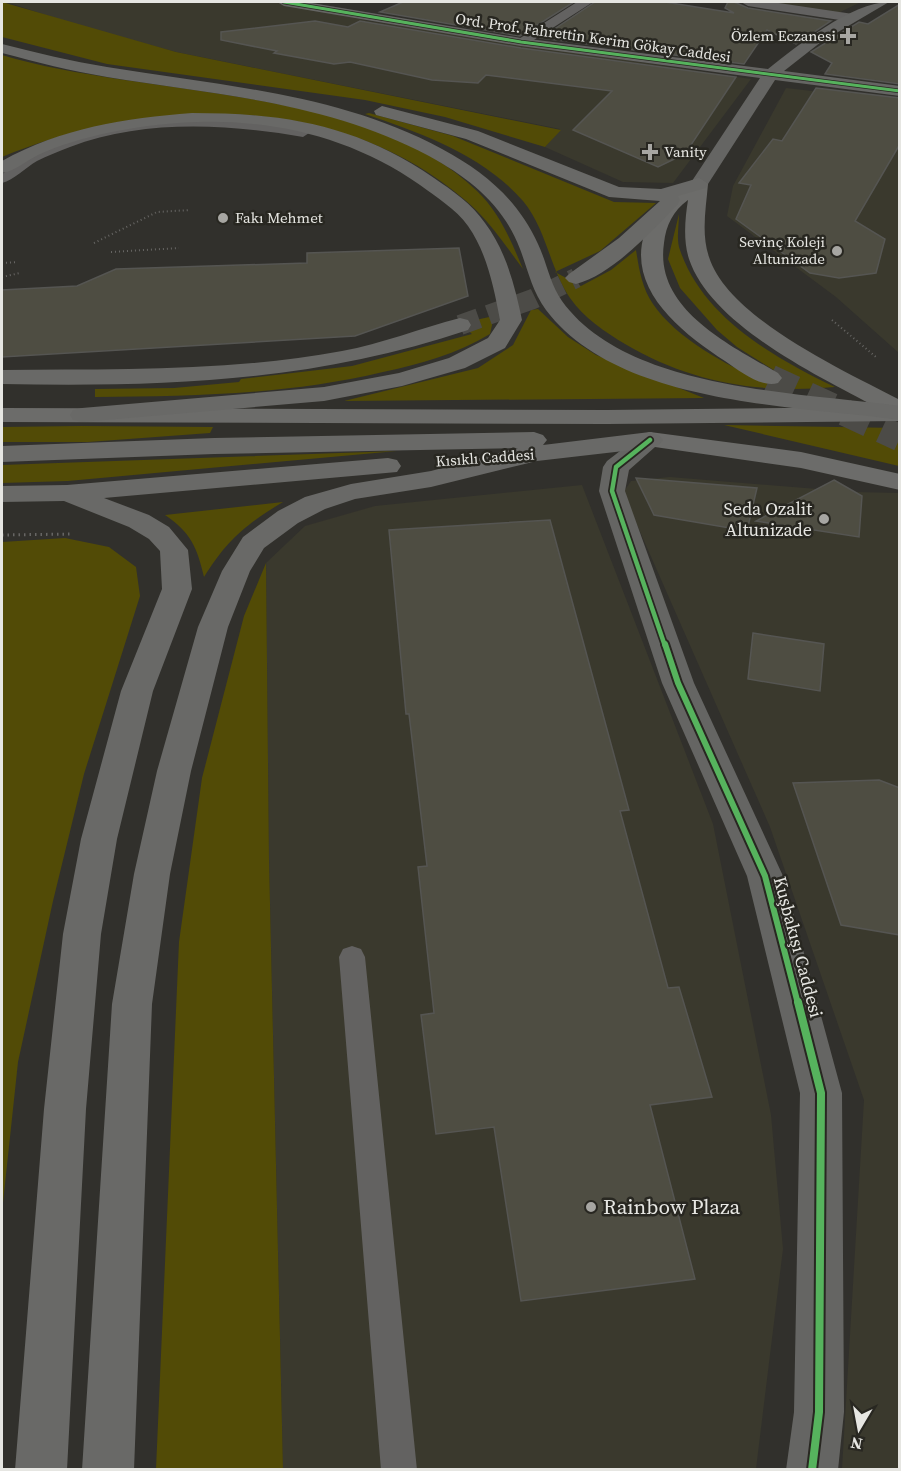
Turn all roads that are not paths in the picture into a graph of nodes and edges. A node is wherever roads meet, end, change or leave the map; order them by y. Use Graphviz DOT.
graph roads {
  1 [pos="284,2"];
  2 [pos="586,2"];
  3 [pos="748,2"];
  4 [pos="882,2"];
  5 [pos="854,18"];
  6 [pos="521,42"];
  7 [pos="2,49"];
  8 [pos="770,75"];
  9 [pos="214,86"];
  10 [pos="900,91"];
  11 [pos="406,167"];
  12 [pos="2,168"];
  13 [pos="2,179"];
  14 [pos="699,184"];
  15 [pos="671,200"];
  16 [pos="576,278"];
  17 [pos="460,325"];
  18 [pos="2,377"];
  19 [pos="770,378"];
  20 [pos="900,412"];
  21 [pos="2,415"];
  22 [pos="82,415"];
  23 [pos="650,440"];
  24 [pos="2,454"];
  25 [pos="528,456"];
  26 [pos="900,482"];
  27 [pos="2,494"];
  28 [pos="67,494"];
  29 [pos="352,957"];
  30 [pos="41,1470"];
  31 [pos="108,1470"];
  32 [pos="399,1470"];
  33 [pos="812,1470"];
  1 -- 6 [label="street, Ord. Prof. Fahrettin Kerim Gökay Caddesi"];
  2 -- 6 [label="street"];
  3 -- 5 [label="street"];
  4 -- 5 [label="street"];
  5 -- 8 [label="street"];
  6 -- 8 [label="street, Ord. Prof. Fahrettin Kerim Gökay Caddesi"];
  7 -- 9 [label="highway"];
  8 -- 10 [label="street, Ord. Prof. Fahrettin Kerim Gökay Caddesi"];
  8 -- 14 [label="street"];
  9 -- 14 [label="highway"];
  9 -- 20 [label="highway"];
  11 -- 12 [label="highway"];
  11 -- 13 [label="lane"];
  11 -- 22 [label="highway"];
  14 -- 15 [label="main road"];
  14 -- 20 [label="main road"];
  15 -- 16 [label="highway"];
  15 -- 19 [label="main road"];
  17 -- 18 [label="highway"];
  20 -- 22 [label="main road"];
  21 -- 22 [label="main road"];
  23 -- 24 [label="highway"];
  23 -- 25 [label="highway, Kısıklı Caddesi"];
  23 -- 26 [label="main road, Kısıklı Caddesi"];
  23 -- 33 [label="street, Kuşbakışı Caddesi"];
  25 -- 28 [label="highway, Kısıklı Caddesi"];
  25 -- 31 [label="highway"];
  27 -- 28 [label="highway, Kısıklı Caddesi"];
  28 -- 30 [label="highway"];
  29 -- 32 [label="lane"];
}
